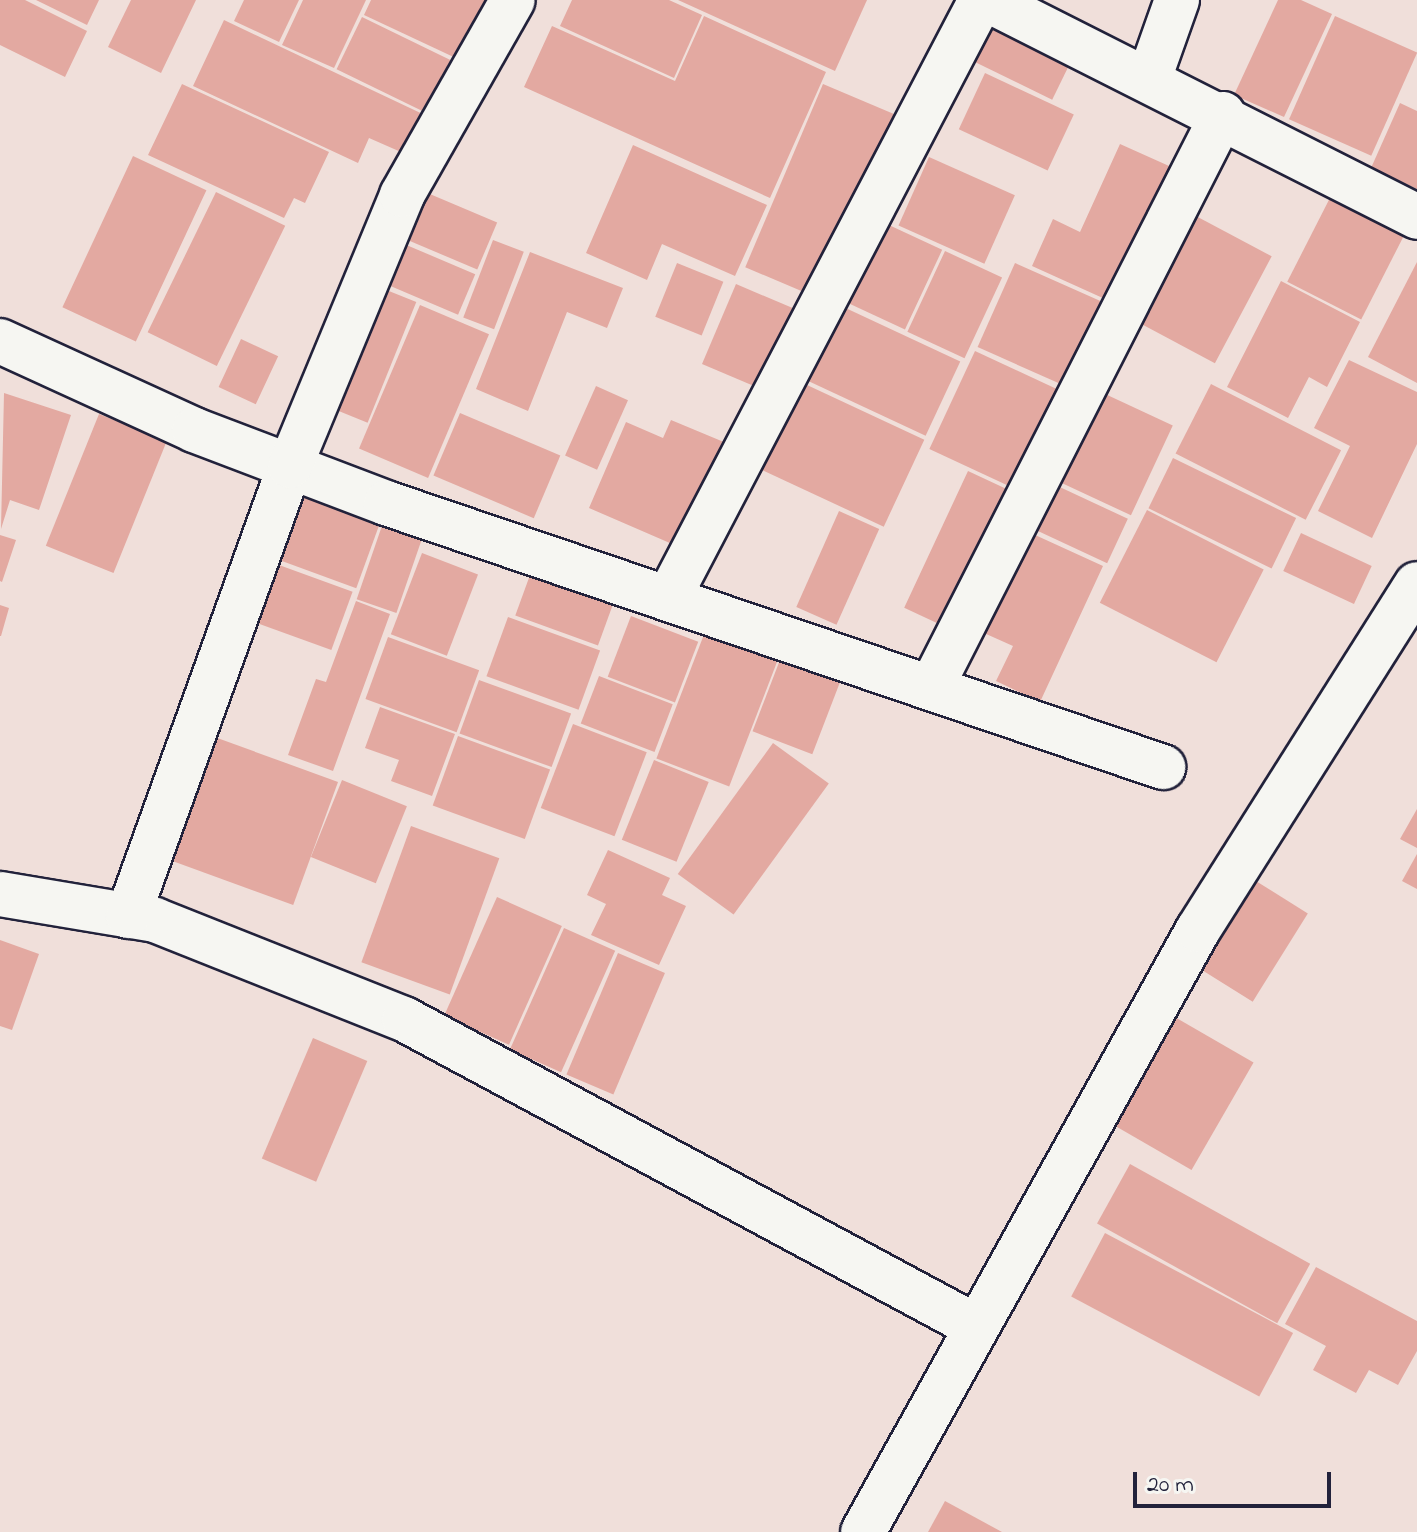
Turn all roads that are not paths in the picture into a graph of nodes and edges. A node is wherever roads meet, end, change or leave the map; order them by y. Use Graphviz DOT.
graph roads {
  1 [pos="513,0"];
  2 [pos="981,0"];
  3 [pos="988,0"];
  4 [pos="1177,0"];
  5 [pos="1149,79"];
  6 [pos="1223,114"];
  7 [pos="1417,217"];
  8 [pos="0,341"];
  9 [pos="290,466"];
  10 [pos="1417,584"];
  11 [pos="669,597"];
  12 [pos="931,688"];
  13 [pos="1163,767"];
  14 [pos="0,894"];
  15 [pos="128,916"];
  16 [pos="975,1326"];
  17 [pos="863,1532"];
  1 -- 9 [label="street"];
  2 -- 11 [label="street"];
  3 -- 5 [label="street"];
  4 -- 5 [label="street"];
  5 -- 6 [label="street"];
  6 -- 7 [label="street"];
  6 -- 12 [label="street"];
  8 -- 9 [label="street"];
  9 -- 11 [label="street"];
  9 -- 15 [label="street"];
  10 -- 16 [label="street"];
  11 -- 12 [label="street"];
  12 -- 13 [label="street"];
  14 -- 15 [label="street"];
  15 -- 16 [label="street"];
  16 -- 17 [label="street"];
}
